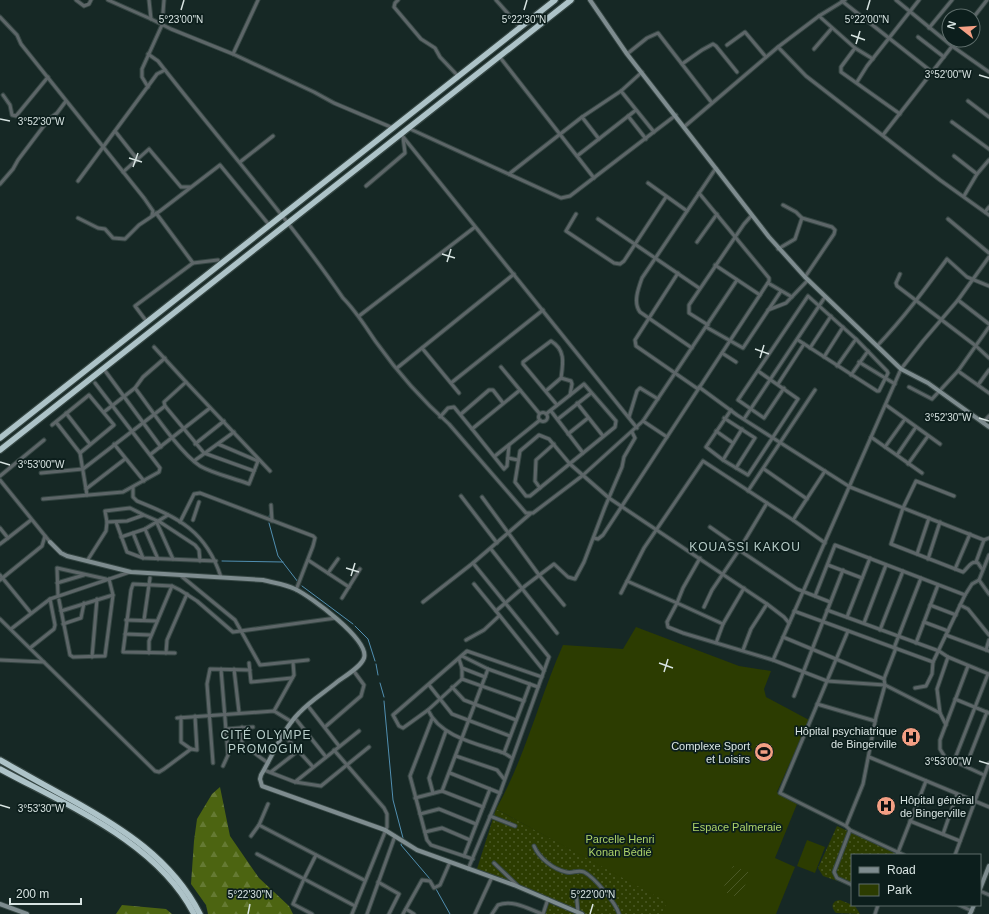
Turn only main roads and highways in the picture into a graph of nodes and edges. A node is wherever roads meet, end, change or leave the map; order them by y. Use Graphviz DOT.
graph roads {
  1 [pos="555,0"];
  2 [pos="570,0"];
  3 [pos="0,438"];
  4 [pos="0,450"];
  5 [pos="0,760"];
  6 [pos="0,769"];
  7 [pos="194,914"];
  8 [pos="200,914"];
  1 -- 3 [label="highway"];
  2 -- 4 [label="highway"];
  5 -- 8 [label="highway"];
  6 -- 7 [label="highway"];
}
